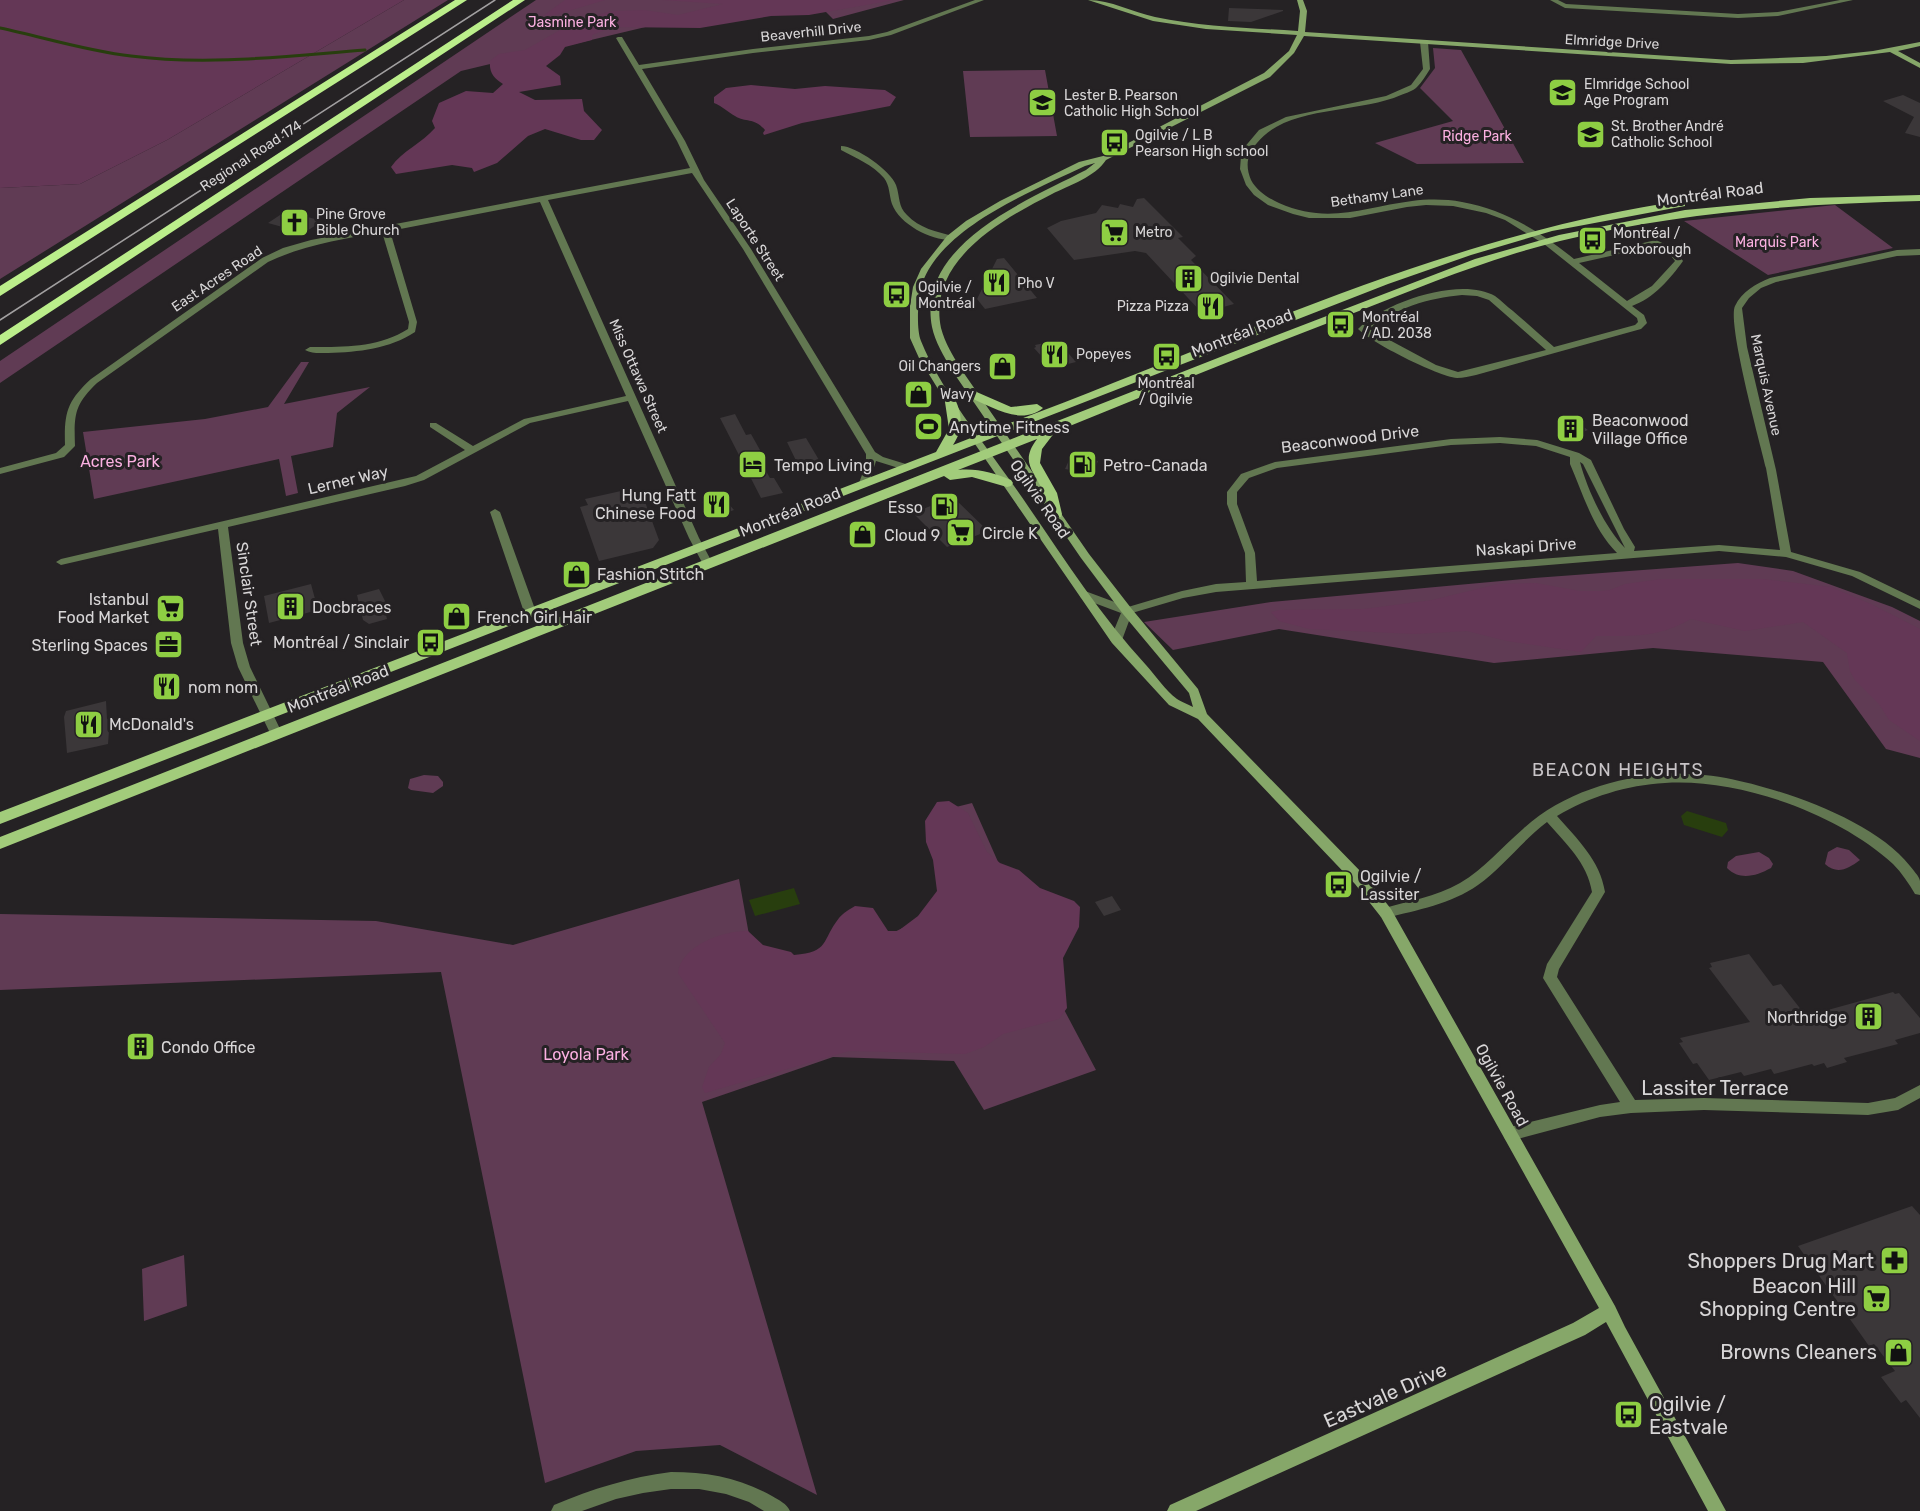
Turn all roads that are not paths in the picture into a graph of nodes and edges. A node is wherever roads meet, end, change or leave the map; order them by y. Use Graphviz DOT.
graph roads {
  1 [pos="462,0"];
  2 [pos="520,0"];
  3 [pos="981,0"];
  4 [pos="1091,0"];
  5 [pos="1300,0"];
  6 [pos="1553,0"];
  7 [pos="1850,0"];
  8 [pos="1301,34"];
  9 [pos="620,38"];
  10 [pos="1424,42"];
  11 [pos="1920,44"];
  12 [pos="1892,50"];
  13 [pos="1920,66"];
  14 [pos="638,67"];
  15 [pos="844,148"];
  16 [pos="1106,158"];
  17 [pos="694,170"];
  18 [pos="1920,191"];
  19 [pos="1920,198"];
  20 [pos="543,199"];
  21 [pos="385,230"];
  22 [pos="1530,232"];
  23 [pos="950,238"];
  24 [pos="1544,242"];
  25 [pos="1920,252"];
  26 [pos="1570,262"];
  27 [pos="0,292"];
  28 [pos="1625,305"];
  29 [pos="1223,342"];
  30 [pos="0,343"];
  31 [pos="310,350"];
  32 [pos="1553,351"];
  33 [pos="1237,354"];
  34 [pos="1117,386"];
  35 [pos="972,394"];
  36 [pos="631,398"];
  37 [pos="951,402"];
  38 [pos="433,425"];
  39 [pos="1051,429"];
  40 [pos="998,431"];
  41 [pos="976,439"];
  42 [pos="1008,446"];
  43 [pos="472,450"];
  44 [pos="941,453"];
  45 [pos="871,454"];
  46 [pos="987,454"];
  47 [pos="905,467"];
  48 [pos="0,471"];
  49 [pos="864,483"];
  50 [pos="1007,483"];
  51 [pos="876,497"];
  52 [pos="495,512"];
  53 [pos="1056,514"];
  54 [pos="223,525"];
  55 [pos="700,548"];
  56 [pos="1786,554"];
  57 [pos="1627,556"];
  58 [pos="61,562"];
  59 [pos="708,564"];
  60 [pos="1252,585"];
  61 [pos="1085,595"];
  62 [pos="1920,605"];
  63 [pos="1127,611"];
  64 [pos="530,612"];
  65 [pos="1116,640"];
  66 [pos="266,715"];
  67 [pos="1202,716"];
  68 [pos="276,733"];
  69 [pos="1548,816"];
  70 [pos="0,818"];
  71 [pos="0,843"];
  72 [pos="1920,890"];
  73 [pos="1386,913"];
  74 [pos="1920,1091"];
  75 [pos="1631,1107"];
  76 [pos="1510,1134"];
  77 [pos="1609,1311"];
  78 [pos="560,1511"];
  79 [pos="781,1511"];
  80 [pos="1176,1511"];
  81 [pos="1717,1511"];
  1 -- 27 [label="highway, Regional Road 174"];
  2 -- 30 [label="highway, Regional Road 174"];
  3 -- 14 [label="street, Beaverhill Drive"];
  4 -- 8 [label="street, Elmridge Drive"];
  5 -- 8 [label="street"];
  6 -- 7 [label="street"];
  8 -- 10 [label="street, Elmridge Drive"];
  8 -- 16 [label="street, Ogilvie Road"];
  9 -- 14 [label="street, Laporte Street"];
  10 -- 12 [label="street, Elmridge Drive"];
  10 -- 22 [label="street, Bethamy Lane"];
  11 -- 12 [label="street, Elmridge Drive"];
  12 -- 13 [label="street"];
  14 -- 17 [label="street, Laporte Street"];
  15 -- 23 [label="street"];
  16 -- 23 [label="street, Ogilvie Road"];
  16 -- 35 [label="street, Ogilvie Road"];
  17 -- 20 [label="street, East Acres Road"];
  17 -- 45 [label="street, Laporte Street"];
  18 -- 22 [label="main road, Montréal Road"];
  19 -- 24 [label="main road, Montréal Road"];
  20 -- 21 [label="street, East Acres Road"];
  20 -- 36 [label="street, Miss Ottawa Street"];
  21 -- 31 [label="street"];
  21 -- 48 [label="street, East Acres Road"];
  22 -- 24 [label="street, Bethamy Lane"];
  22 -- 29 [label="main road, Montréal Road"];
  23 -- 37 [label="street, Ogilvie Road"];
  24 -- 26 [label="street, Bethamy Lane"];
  24 -- 33 [label="main road, Montréal Road"];
  25 -- 56 [label="street, Marquis Avenue"];
  26 -- 28 [label="street, Bethamy Lane"];
  26 -- 28 [label="street"];
  28 -- 32 [label="street, Bethamy Lane"];
  29 -- 33 [label="main road"];
  29 -- 34 [label="main road, Montréal Road"];
  32 -- 32 [label="street"];
  33 -- 39 [label="main road, Montréal Road"];
  34 -- 35 [label="main road"];
  34 -- 40 [label="main road, Montréal Road"];
  35 -- 40 [label="street, Ogilvie Road"];
  36 -- 43 [label="street, Lerner Way"];
  36 -- 55 [label="street, Miss Ottawa Street"];
  37 -- 41 [label="street, Ogilvie Road"];
  37 -- 44 [label="main road"];
  38 -- 43 [label="street"];
  39 -- 42 [label="main road, Montréal Road"];
  39 -- 53 [label="main road"];
  40 -- 41 [label="main road, Montréal Road"];
  40 -- 42 [label="street, Ogilvie Road"];
  41 -- 44 [label="main road, Montréal Road"];
  41 -- 46 [label="street, Ogilvie Road"];
  42 -- 46 [label="main road, Montréal Road"];
  42 -- 53 [label="street, Ogilvie Road"];
  43 -- 54 [label="street, Lerner Way"];
  44 -- 47 [label="main road, Montréal Road"];
  45 -- 47 [label="street"];
  45 -- 49 [label="street"];
  46 -- 50 [label="street, Ogilvie Road"];
  46 -- 51 [label="main road, Montréal Road"];
  47 -- 49 [label="main road, Montréal Road"];
  49 -- 55 [label="main road, Montréal Road"];
  50 -- 51 [label="main road"];
  50 -- 61 [label="street, Ogilvie Road"];
  51 -- 59 [label="main road, Montréal Road"];
  52 -- 64 [label="street"];
  53 -- 63 [label="street, Ogilvie Road"];
  54 -- 58 [label="street, Lerner Way"];
  54 -- 66 [label="street, Sinclair Street"];
  55 -- 59 [label="street, Miss Ottawa Street"];
  55 -- 64 [label="main road, Montréal Road"];
  56 -- 57 [label="street, Naskapi Drive"];
  56 -- 62 [label="street, Naskapi Drive"];
  57 -- 60 [label="street, Naskapi Drive"];
  57 -- 60 [label="street, Beaconwood Drive"];
  59 -- 68 [label="main road, Montréal Road"];
  60 -- 63 [label="street, Naskapi Drive"];
  61 -- 63 [label="street"];
  61 -- 65 [label="street, Ogilvie Road"];
  63 -- 65 [label="street"];
  63 -- 67 [label="street, Ogilvie Road"];
  64 -- 66 [label="main road, Montréal Road"];
  65 -- 67 [label="street, Ogilvie Road"];
  66 -- 68 [label="street, Sinclair Street"];
  66 -- 70 [label="main road, Montréal Road"];
  67 -- 73 [label="street, Ogilvie Road"];
  68 -- 71 [label="main road, Montréal Road"];
  69 -- 72 [label="street"];
  69 -- 73 [label="street"];
  69 -- 75 [label="street"];
  73 -- 76 [label="street, Ogilvie Road"];
  74 -- 75 [label="street, Lassiter Terrace"];
  75 -- 76 [label="street, Lassiter Terrace"];
  76 -- 77 [label="street, Ogilvie Road"];
  77 -- 80 [label="street, Eastvale Drive"];
  77 -- 81 [label="street, Ogilvie Road"];
  78 -- 79 [label="street"];
}
